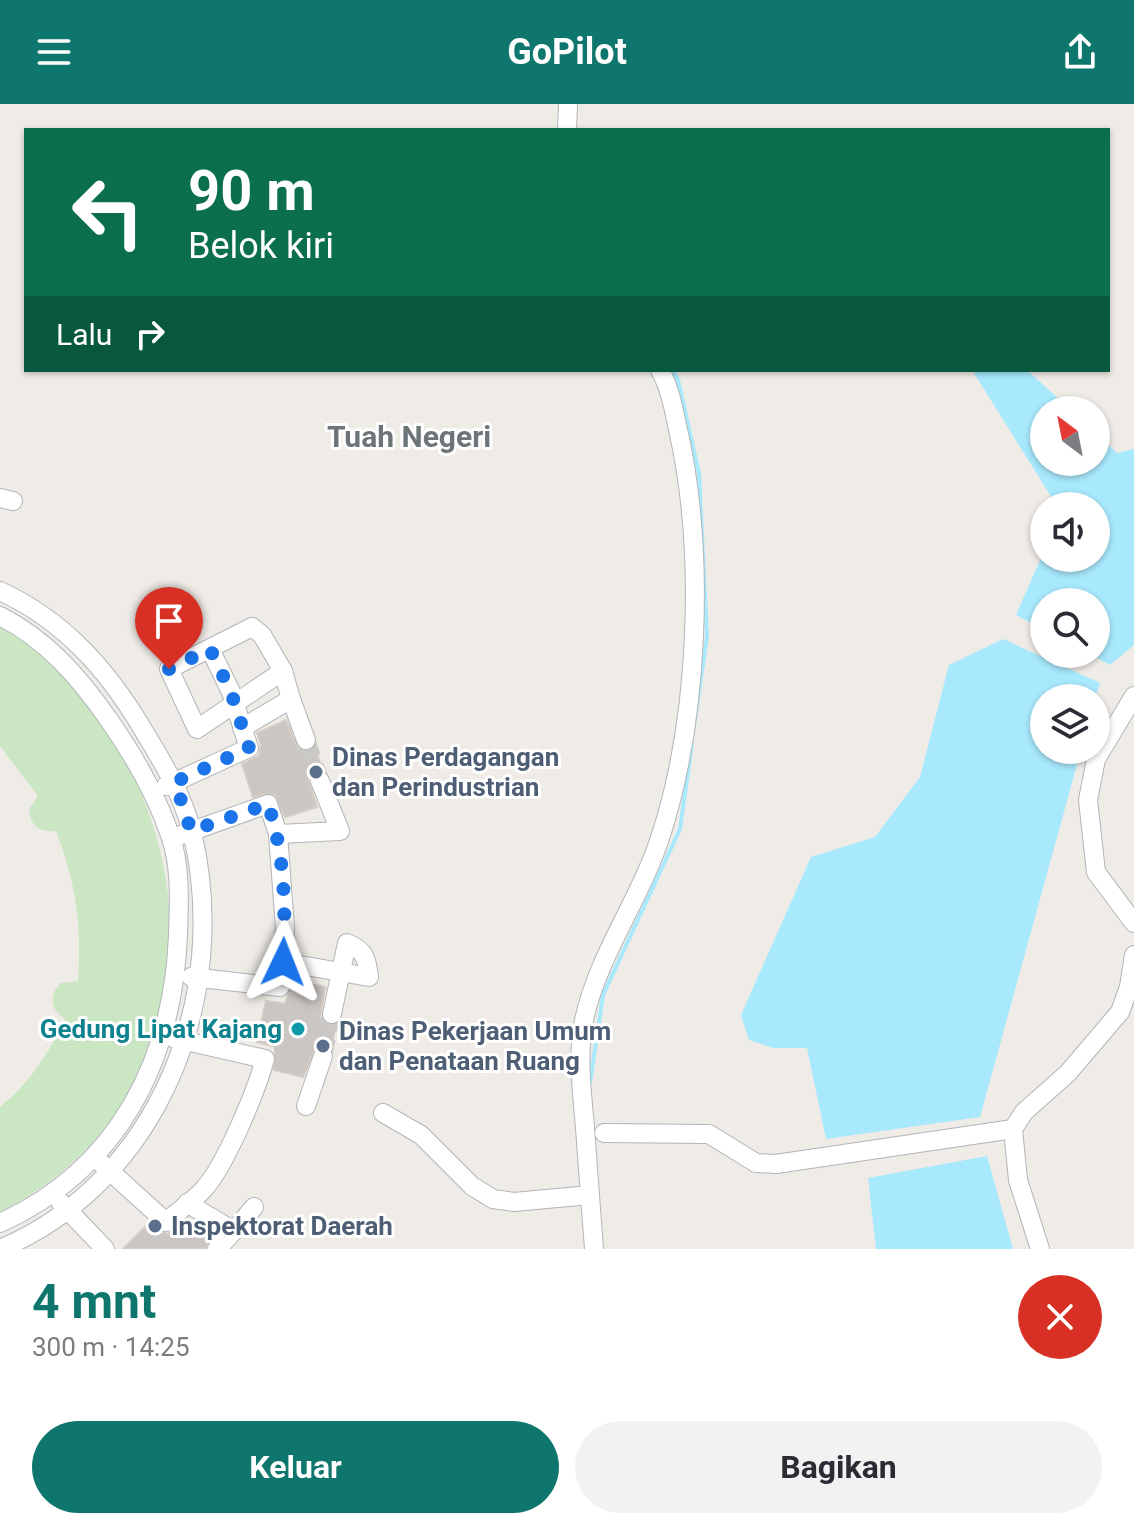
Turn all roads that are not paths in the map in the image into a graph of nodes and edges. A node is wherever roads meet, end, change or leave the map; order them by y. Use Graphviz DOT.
graph roads {
  1 [pos="568,104"];
  2 [pos="567,128"];
  3 [pos="661,372"];
  4 [pos="0,591"];
  5 [pos="0,616"];
  6 [pos="210,649"];
  7 [pos="283,671"];
  8 [pos="1134,696"];
  9 [pos="291,699"];
  10 [pos="235,704"];
  11 [pos="242,728"];
  12 [pos="306,740"];
  13 [pos="320,781"];
  14 [pos="175,782"];
  15 [pos="152,792"];
  16 [pos="191,831"];
  17 [pos="278,834"];
  18 [pos="172,839"];
  19 [pos="1134,923"];
  20 [pos="1134,955"];
  21 [pos="283,962"];
  22 [pos="201,976"];
  23 [pos="176,977"];
  24 [pos="332,1014"];
  25 [pos="164,1036"];
  26 [pos="185,1041"];
  27 [pos="323,1056"];
  28 [pos="306,1106"];
  29 [pos="383,1113"];
  30 [pos="1013,1129"];
  31 [pos="604,1133"];
  32 [pos="94,1157"];
  33 [pos="110,1172"];
  34 [pos="53,1193"];
  35 [pos="590,1195"];
  36 [pos="187,1203"];
  37 [pos="254,1207"];
  38 [pos="66,1210"];
  39 [pos="0,1223"];
  40 [pos="234,1231"];
  41 [pos="0,1249"];
  42 [pos="105,1249"];
  43 [pos="217,1249"];
  44 [pos="594,1249"];
  45 [pos="1040,1249"];
  1 -- 2 [label="street"];
  3 -- 35 [label="street"];
  4 -- 14 [label="street"];
  5 -- 15 [label="street"];
  6 -- 7 [label="street"];
  6 -- 10 [label="street"];
  6 -- 10 [label="street"];
  7 -- 9 [label="street"];
  7 -- 10 [label="street"];
  8 -- 19 [label="street"];
  9 -- 11 [label="street"];
  9 -- 12 [label="street"];
  10 -- 11 [label="street"];
  11 -- 14 [label="street"];
  13 -- 17 [label="street"];
  14 -- 15 [label="street"];
  14 -- 16 [label="street"];
  15 -- 18 [label="street"];
  16 -- 17 [label="street"];
  16 -- 18 [label="street"];
  16 -- 22 [label="street"];
  17 -- 21 [label="street"];
  18 -- 23 [label="street"];
  20 -- 30 [label="street"];
  21 -- 22 [label="street"];
  21 -- 24 [label="street"];
  22 -- 23 [label="street"];
  22 -- 26 [label="street"];
  23 -- 25 [label="street"];
  25 -- 26 [label="street"];
  25 -- 32 [label="street"];
  26 -- 33 [label="street"];
  26 -- 36 [label="street"];
  27 -- 28 [label="street"];
  29 -- 35 [label="street"];
  30 -- 31 [label="street"];
  30 -- 45 [label="street"];
  32 -- 33 [label="street"];
  32 -- 34 [label="street"];
  33 -- 36 [label="street"];
  33 -- 38 [label="street"];
  34 -- 38 [label="street"];
  34 -- 39 [label="street"];
  35 -- 44 [label="street"];
  36 -- 40 [label="street"];
  37 -- 40 [label="street"];
  38 -- 41 [label="street"];
  38 -- 42 [label="street"];
  40 -- 43 [label="street"];
}
